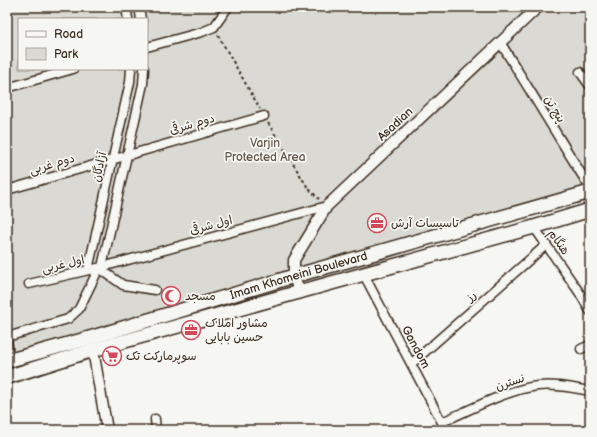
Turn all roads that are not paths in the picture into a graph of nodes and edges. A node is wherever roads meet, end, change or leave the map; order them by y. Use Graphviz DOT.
graph roads {
  1 [pos="126,7"];
  2 [pos="139,7"];
  3 [pos="228,7"];
  4 [pos="538,7"];
  5 [pos="128,18"];
  6 [pos="141,18"];
  7 [pos="500,42"];
  8 [pos="148,47"];
  9 [pos="70,70"];
  10 [pos="132,70"];
  11 [pos="144,70"];
  12 [pos="580,72"];
  13 [pos="590,86"];
  14 [pos="7,88"];
  15 [pos="264,116"];
  16 [pos="127,155"];
  17 [pos="113,159"];
  18 [pos="590,188"];
  19 [pos="7,190"];
  20 [pos="590,192"];
  21 [pos="327,206"];
  22 [pos="590,210"];
  23 [pos="534,227"];
  24 [pos="546,245"];
  25 [pos="100,267"];
  26 [pos="88,270"];
  27 [pos="364,275"];
  28 [pos="294,276"];
  29 [pos="29,284"];
  30 [pos="155,290"];
  31 [pos="299,292"];
  32 [pos="590,311"];
  33 [pos="7,336"];
  34 [pos="590,345"];
  35 [pos="94,350"];
  36 [pos="581,350"];
  37 [pos="8,360"];
  38 [pos="411,364"];
  39 [pos="7,377"];
  40 [pos="590,391"];
  41 [pos="155,419"];
  42 [pos="442,422"];
  43 [pos="107,430"];
  44 [pos="156,430"];
  45 [pos="446,430"];
  1 -- 5 [label="street"];
  2 -- 6 [label="street"];
  3 -- 8 [label="street"];
  4 -- 7 [label="street, Asadian"];
  7 -- 18 [label="street, پنج تن"];
  7 -- 21 [label="street, Asadian"];
  9 -- 14 [label="street"];
  10 -- 17 [label="street, آزادگان"];
  11 -- 16 [label="street, آزادگان"];
  12 -- 13 [label="street"];
  15 -- 16 [label="street, دوم شرقی"];
  16 -- 17 [label="street, دوم غربی"];
  16 -- 25 [label="street, آزادگان"];
  17 -- 19 [label="street, دوم غربی"];
  17 -- 26 [label="street, آزادگان"];
  20 -- 28 [label="main road, Imam Khomeini Boulevard"];
  21 -- 25 [label="street, اول شرقی"];
  21 -- 28 [label="street, Asadian"];
  22 -- 23 [label="main road, Imam Khomeini Boulevard"];
  23 -- 24 [label="street, هنگام"];
  23 -- 27 [label="main road, Imam Khomeini Boulevard"];
  24 -- 32 [label="street, هنگام"];
  24 -- 38 [label="street, رز"];
  25 -- 26 [label="street, اول غربی"];
  25 -- 30 [label="street"];
  25 -- 33 [label="street, آزادگان"];
  26 -- 29 [label="street, اول غربی"];
  27 -- 31 [label="main road, Imam Khomeini Boulevard"];
  27 -- 38 [label="street, Gandom"];
  28 -- 31 [label="street"];
  28 -- 37 [label="main road, Imam Khomeini Boulevard"];
  31 -- 35 [label="main road, Imam Khomeini Boulevard"];
  33 -- 37 [label="street"];
  34 -- 36 [label="street"];
  35 -- 39 [label="main road, Imam Khomeini Boulevard"];
  35 -- 43 [label="street"];
  38 -- 42 [label="street, Gandom"];
  40 -- 42 [label="street, نسترن"];
  41 -- 44 [label="street"];
  42 -- 45 [label="street, Gandom"];
}
